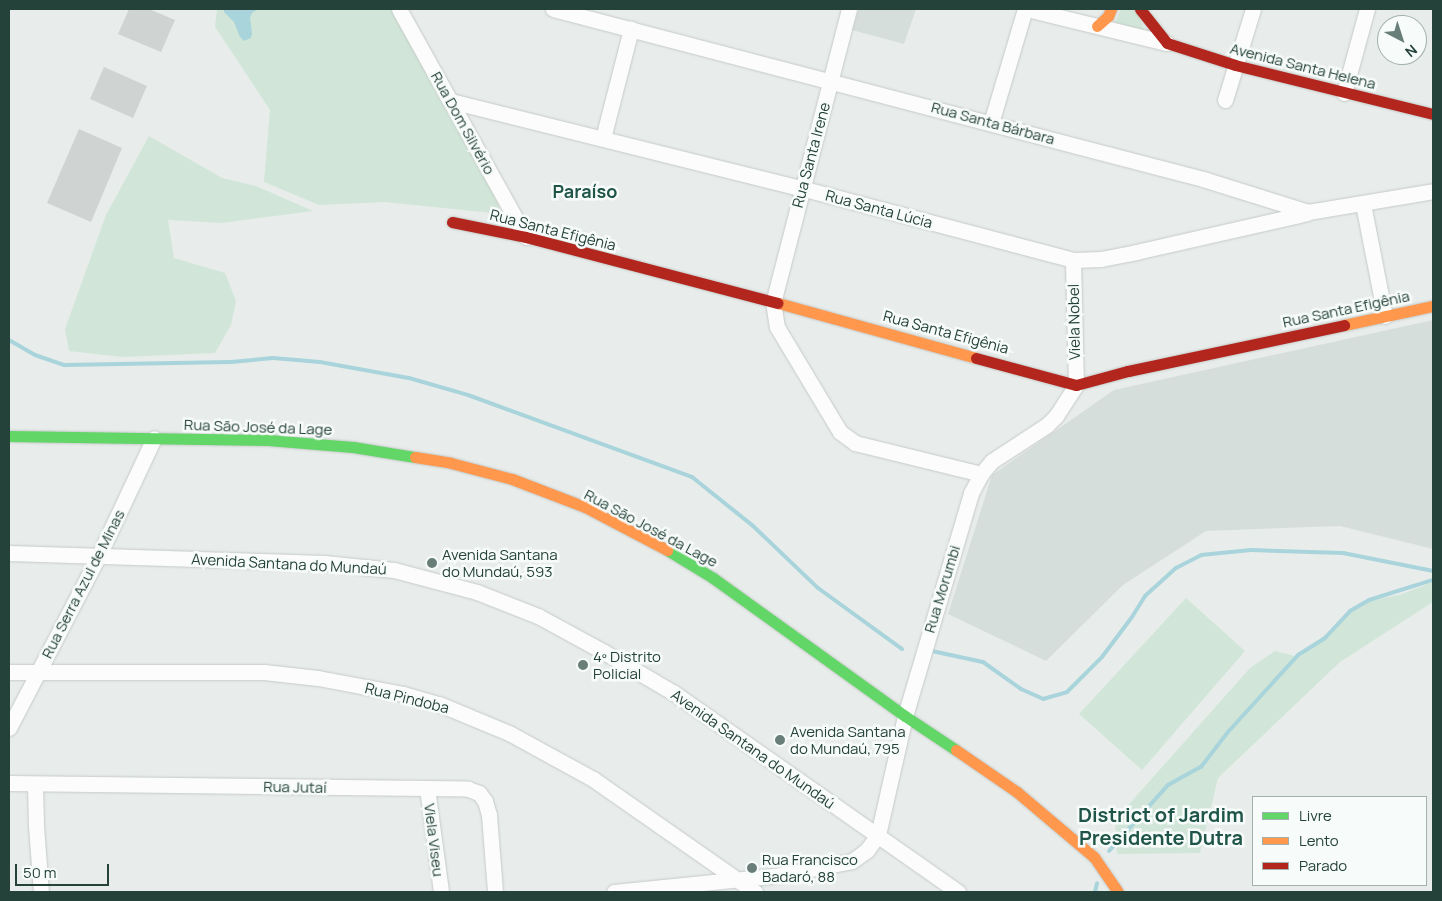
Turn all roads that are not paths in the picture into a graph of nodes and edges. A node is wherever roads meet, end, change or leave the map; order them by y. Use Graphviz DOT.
graph roads {
  1 [pos="399,9"];
  2 [pos="557,9"];
  3 [pos="849,9"];
  4 [pos="1026,9"];
  5 [pos="1111,9"];
  6 [pos="1140,9"];
  7 [pos="1253,9"];
  8 [pos="1367,9"];
  9 [pos="1097,26"];
  10 [pos="631,29"];
  11 [pos="1167,43"];
  12 [pos="1235,65"];
  13 [pos="830,81"];
  14 [pos="1344,93"];
  15 [pos="1224,100"];
  16 [pos="451,102"];
  17 [pos="1431,113"];
  18 [pos="991,123"];
  19 [pos="603,138"];
  20 [pos="801,188"];
  21 [pos="1433,191"];
  22 [pos="1363,204"];
  23 [pos="1308,212"];
  24 [pos="452,222"];
  25 [pos="526,237"];
  26 [pos="1073,260"];
  27 [pos="773,302"];
  28 [pos="1433,306"];
  29 [pos="1385,316"];
  30 [pos="1076,385"];
  31 [pos="9,436"];
  32 [pos="154,438"];
  33 [pos="981,474"];
  34 [pos="9,553"];
  35 [pos="100,555"];
  36 [pos="9,672"];
  37 [pos="38,672"];
  38 [pos="905,716"];
  39 [pos="9,728"];
  40 [pos="9,783"];
  41 [pos="35,784"];
  42 [pos="427,788"];
  43 [pos="878,836"];
  44 [pos="738,880"];
  45 [pos="41,892"];
  46 [pos="441,892"];
  47 [pos="495,892"];
  48 [pos="614,892"];
  49 [pos="755,892"];
  50 [pos="958,892"];
  51 [pos="1118,892"];
  1 -- 16 [label="street, Rua Dom Silvério"];
  2 -- 10 [label="street, Rua Santa Bárbara"];
  3 -- 13 [label="street, Rua Santa Irene"];
  4 -- 9 [label="street"];
  4 -- 18 [label="street"];
  5 -- 9 [label="street"];
  6 -- 11 [label="street"];
  7 -- 12 [label="street"];
  8 -- 14 [label="street"];
  9 -- 11 [label="street"];
  10 -- 13 [label="street, Rua Santa Bárbara"];
  10 -- 19 [label="street"];
  11 -- 12 [label="street, Avenida Santa Helena"];
  12 -- 14 [label="street, Avenida Santa Helena"];
  12 -- 15 [label="street"];
  13 -- 18 [label="street, Rua Santa Bárbara"];
  13 -- 20 [label="street, Rua Santa Irene"];
  14 -- 17 [label="street, Avenida Santa Helena"];
  16 -- 19 [label="street, Rua Santa Lúcia"];
  16 -- 25 [label="street, Rua Dom Silvério"];
  18 -- 23 [label="street, Rua Santa Bárbara"];
  19 -- 20 [label="street, Rua Santa Lúcia"];
  20 -- 26 [label="street, Rua Santa Lúcia"];
  20 -- 27 [label="street, Rua Santa Irene"];
  21 -- 22 [label="street, Rua Santa Bárbara"];
  22 -- 23 [label="street, Rua Santa Bárbara"];
  22 -- 29 [label="street"];
  23 -- 26 [label="street, Rua Santa Lúcia"];
  24 -- 25 [label="street, Rua Santa Efigênia"];
  25 -- 27 [label="street, Rua Santa Efigênia"];
  26 -- 30 [label="street, Viela Nobel"];
  27 -- 30 [label="street, Rua Santa Efigênia"];
  27 -- 33 [label="street"];
  28 -- 29 [label="street, Rua Santa Efigênia"];
  29 -- 30 [label="street, Rua Santa Efigênia"];
  30 -- 33 [label="street, Rua Morumbi"];
  31 -- 32 [label="street, Rua São José da Lage"];
  32 -- 35 [label="street, Rua Serra Azul de Minas"];
  32 -- 38 [label="street, Rua São José da Lage"];
  33 -- 38 [label="street, Rua Morumbi"];
  34 -- 35 [label="street, Avenida Santana do Mundaú"];
  35 -- 37 [label="street, Rua Serra Azul de Minas"];
  35 -- 43 [label="street, Avenida Santana do Mundaú"];
  36 -- 37 [label="street, Rua Pindoba"];
  37 -- 39 [label="street, Rua Serra Azul de Minas"];
  37 -- 44 [label="street, Rua Pindoba"];
  38 -- 43 [label="street, Rua Morumbi"];
  38 -- 51 [label="street, Rua São José da Lage"];
  40 -- 41 [label="street, Rua Jutaí"];
  41 -- 42 [label="street, Rua Jutaí"];
  41 -- 45 [label="street"];
  42 -- 46 [label="street, Viela Viseu"];
  42 -- 47 [label="street, Rua Jutaí"];
  43 -- 44 [label="street"];
  43 -- 50 [label="street, Avenida Santana do Mundaú"];
  44 -- 48 [label="street"];
  44 -- 49 [label="street, Rua Pindoba"];
}
